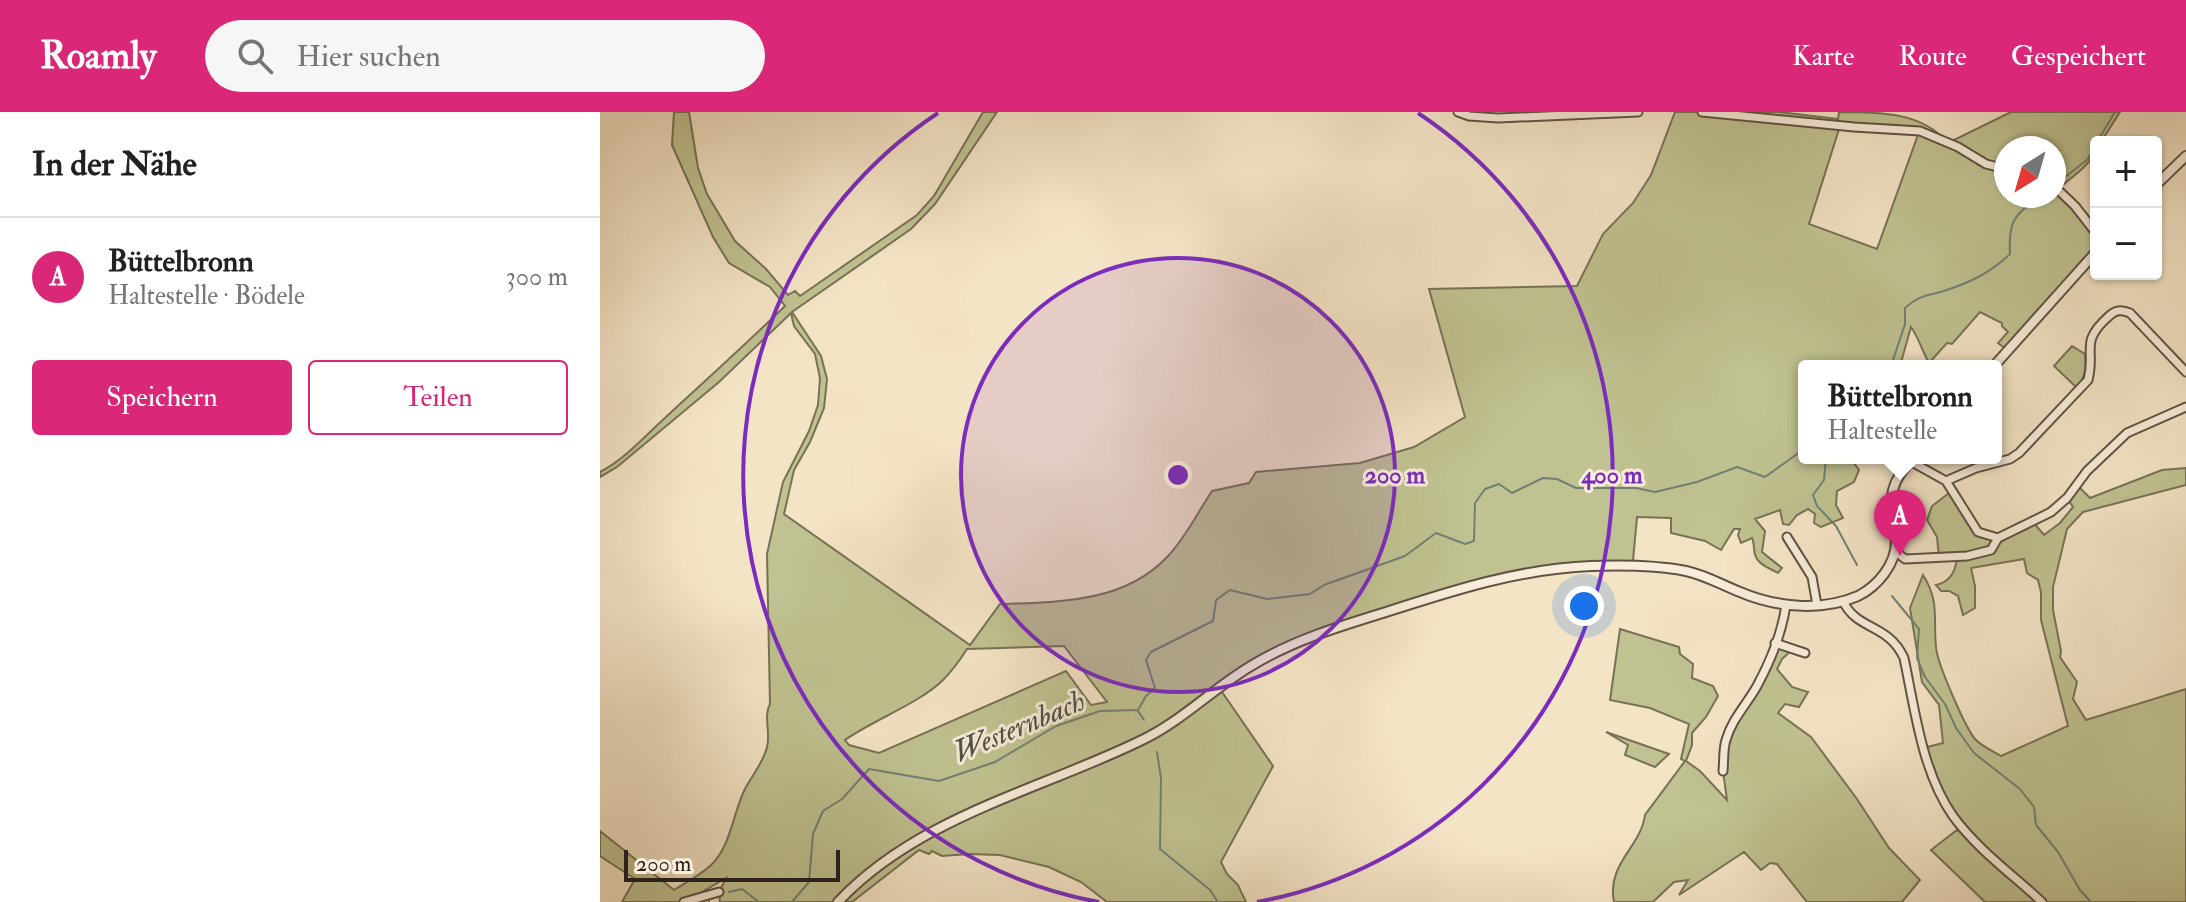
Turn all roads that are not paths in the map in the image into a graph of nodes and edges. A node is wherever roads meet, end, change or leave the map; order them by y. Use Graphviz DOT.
graph roads {
  1 [pos="1458,112"];
  2 [pos="1638,112"];
  3 [pos="1702,112"];
  4 [pos="2186,156"];
  5 [pos="1994,166"];
  6 [pos="2162,179"];
  7 [pos="2066,197"];
  8 [pos="2090,225"];
  9 [pos="2090,259"];
  10 [pos="1999,360"];
  11 [pos="2186,372"];
  12 [pos="2186,407"];
  13 [pos="2002,461"];
  14 [pos="1909,464"];
  15 [pos="1918,464"];
  16 [pos="1991,464"];
  17 [pos="1946,481"];
  18 [pos="1787,537"];
  19 [pos="1998,538"];
  20 [pos="1895,551"];
  21 [pos="1843,601"];
  22 [pos="1786,605"];
  23 [pos="1817,605"];
  24 [pos="1775,643"];
  25 [pos="1805,653"];
  26 [pos="1723,771"];
  27 [pos="719,892"];
  28 [pos="684,902"];
  29 [pos="838,902"];
  30 [pos="2042,902"];
  1 -- 2 [label="street"];
  3 -- 5 [label="street"];
  4 -- 6 [label="street"];
  7 -- 8 [label="street"];
  9 -- 10 [label="street"];
  11 -- 13 [label="street"];
  12 -- 19 [label="street"];
  14 -- 20 [label="street"];
  15 -- 17 [label="street"];
  16 -- 17 [label="street"];
  17 -- 19 [label="street"];
  18 -- 23 [label="street"];
  19 -- 20 [label="street"];
  20 -- 21 [label="street"];
  21 -- 23 [label="street"];
  21 -- 30 [label="street"];
  22 -- 23 [label="street"];
  22 -- 24 [label="street"];
  22 -- 29 [label="street"];
  24 -- 25 [label="street"];
  24 -- 26 [label="street"];
  27 -- 28 [label="street"];
}
